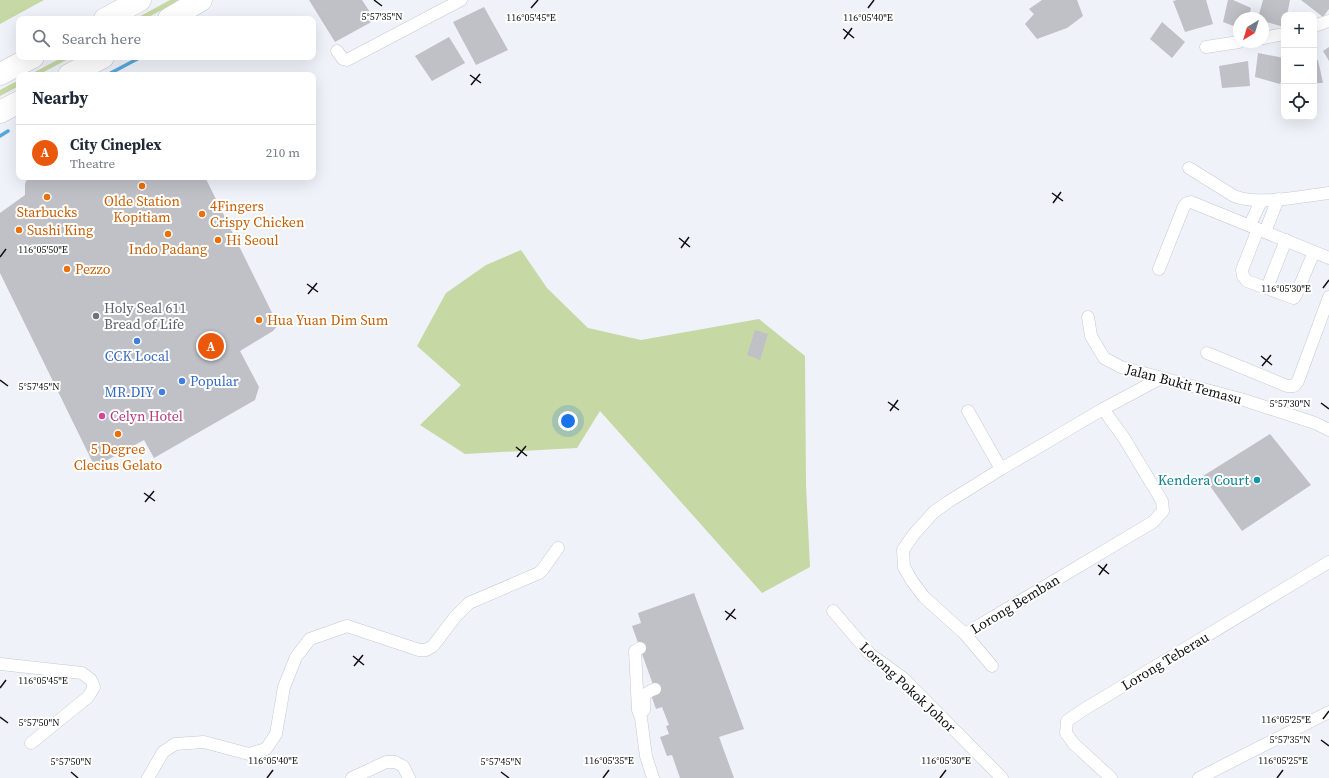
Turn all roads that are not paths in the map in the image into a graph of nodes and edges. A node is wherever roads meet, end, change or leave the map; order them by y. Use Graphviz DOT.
graph roads {
  1 [pos="140,0"];
  2 [pos="201,0"];
  3 [pos="461,0"];
  4 [pos="111,16"];
  5 [pos="174,16"];
  6 [pos="1329,21"];
  7 [pos="1317,25"];
  8 [pos="1281,35"];
  9 [pos="1269,37"];
  10 [pos="1233,43"];
  11 [pos="1206,47"];
  12 [pos="336,51"];
  13 [pos="27,60"];
  14 [pos="97,60"];
  15 [pos="75,72"];
  16 [pos="0,74"];
  17 [pos="16,104"];
  18 [pos="0,112"];
  19 [pos="1189,168"];
  20 [pos="1329,193"];
  21 [pos="1278,199"];
  22 [pos="1261,201"];
  23 [pos="1258,228"];
  24 [pos="1286,240"];
  25 [pos="1314,252"];
  26 [pos="1329,258"];
  27 [pos="1159,269"];
  28 [pos="1267,288"];
  29 [pos="1329,297"];
  30 [pos="1088,317"];
  31 [pos="1207,353"];
  32 [pos="1161,378"];
  33 [pos="1103,409"];
  34 [pos="968,411"];
  35 [pos="1329,430"];
  36 [pos="1001,469"];
  37 [pos="558,548"];
  38 [pos="1329,562"];
  39 [pos="833,611"];
  40 [pos="965,634"];
  41 [pos="640,648"];
  42 [pos="0,664"];
  43 [pos="992,666"];
  44 [pos="655,689"];
  45 [pos="1329,712"];
  46 [pos="641,718"];
  47 [pos="31,743"];
  48 [pos="148,778"];
  49 [pos="352,778"];
  50 [pos="409,778"];
  51 [pos="653,778"];
  52 [pos="1002,778"];
  53 [pos="1111,778"];
  54 [pos="1199,778"];
  1 -- 4 [label="highway"];
  2 -- 5 [label="highway"];
  3 -- 12 [label="street"];
  6 -- 7 [label="street"];
  8 -- 9 [label="street"];
  10 -- 11 [label="street"];
  13 -- 16 [label="highway"];
  14 -- 15 [label="highway"];
  17 -- 18 [label="highway"];
  19 -- 22 [label="street"];
  20 -- 21 [label="street"];
  21 -- 22 [label="street"];
  21 -- 23 [label="street"];
  22 -- 23 [label="street"];
  23 -- 24 [label="street"];
  23 -- 27 [label="street"];
  23 -- 28 [label="street"];
  24 -- 25 [label="street"];
  24 -- 28 [label="street"];
  25 -- 26 [label="street"];
  25 -- 28 [label="street"];
  29 -- 31 [label="street"];
  30 -- 32 [label="street, Jalan Bukit Temasu"];
  32 -- 33 [label="street, Lorong Bemban"];
  32 -- 35 [label="street, Jalan Bukit Temasu"];
  33 -- 36 [label="street, Lorong Bemban"];
  33 -- 40 [label="street, Lorong Bemban"];
  34 -- 36 [label="street"];
  36 -- 40 [label="street, Lorong Bemban"];
  37 -- 48 [label="street"];
  38 -- 53 [label="street, Lorong Teberau"];
  39 -- 52 [label="street, Lorong Pokok Johor"];
  40 -- 43 [label="street"];
  41 -- 46 [label="street"];
  42 -- 47 [label="street"];
  44 -- 46 [label="street"];
  45 -- 54 [label="street"];
  46 -- 51 [label="street"];
  49 -- 50 [label="street"];
}
